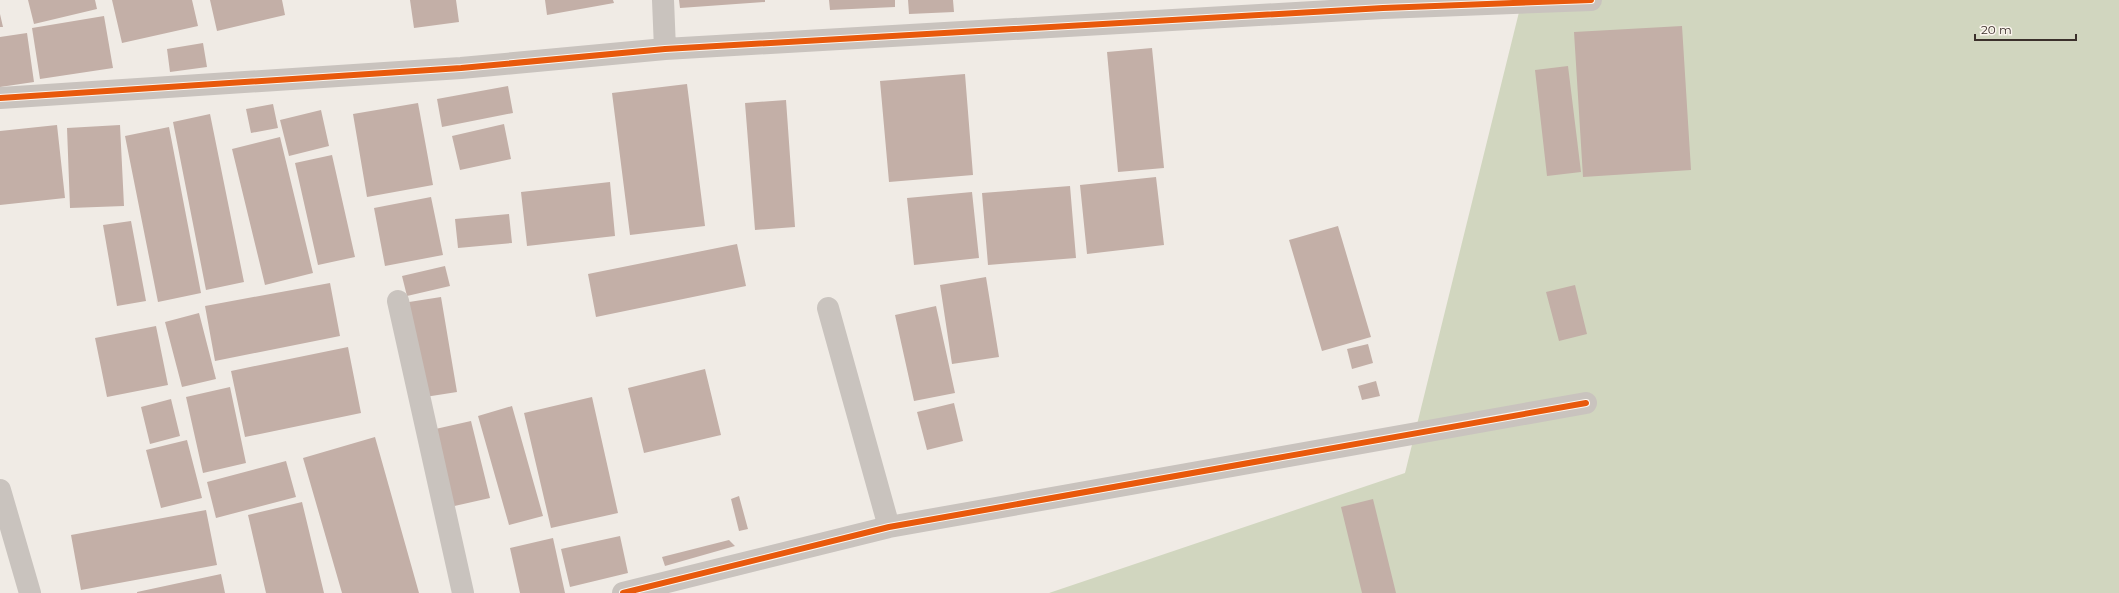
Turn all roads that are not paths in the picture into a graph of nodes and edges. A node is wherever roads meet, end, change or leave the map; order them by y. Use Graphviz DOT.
graph roads {
  1 [pos="663,0"];
  2 [pos="1591,0"];
  3 [pos="665,50"];
  4 [pos="0,98"];
  5 [pos="398,301"];
  6 [pos="828,308"];
  7 [pos="1586,402"];
  8 [pos="0,490"];
  9 [pos="889,527"];
  10 [pos="30,593"];
  11 [pos="463,593"];
  12 [pos="623,593"];
  1 -- 3 [label="street"];
  2 -- 3 [label="street"];
  3 -- 4 [label="street"];
  5 -- 11 [label="street"];
  6 -- 9 [label="street"];
  7 -- 9 [label="street"];
  8 -- 10 [label="street"];
  9 -- 12 [label="street"];
}
